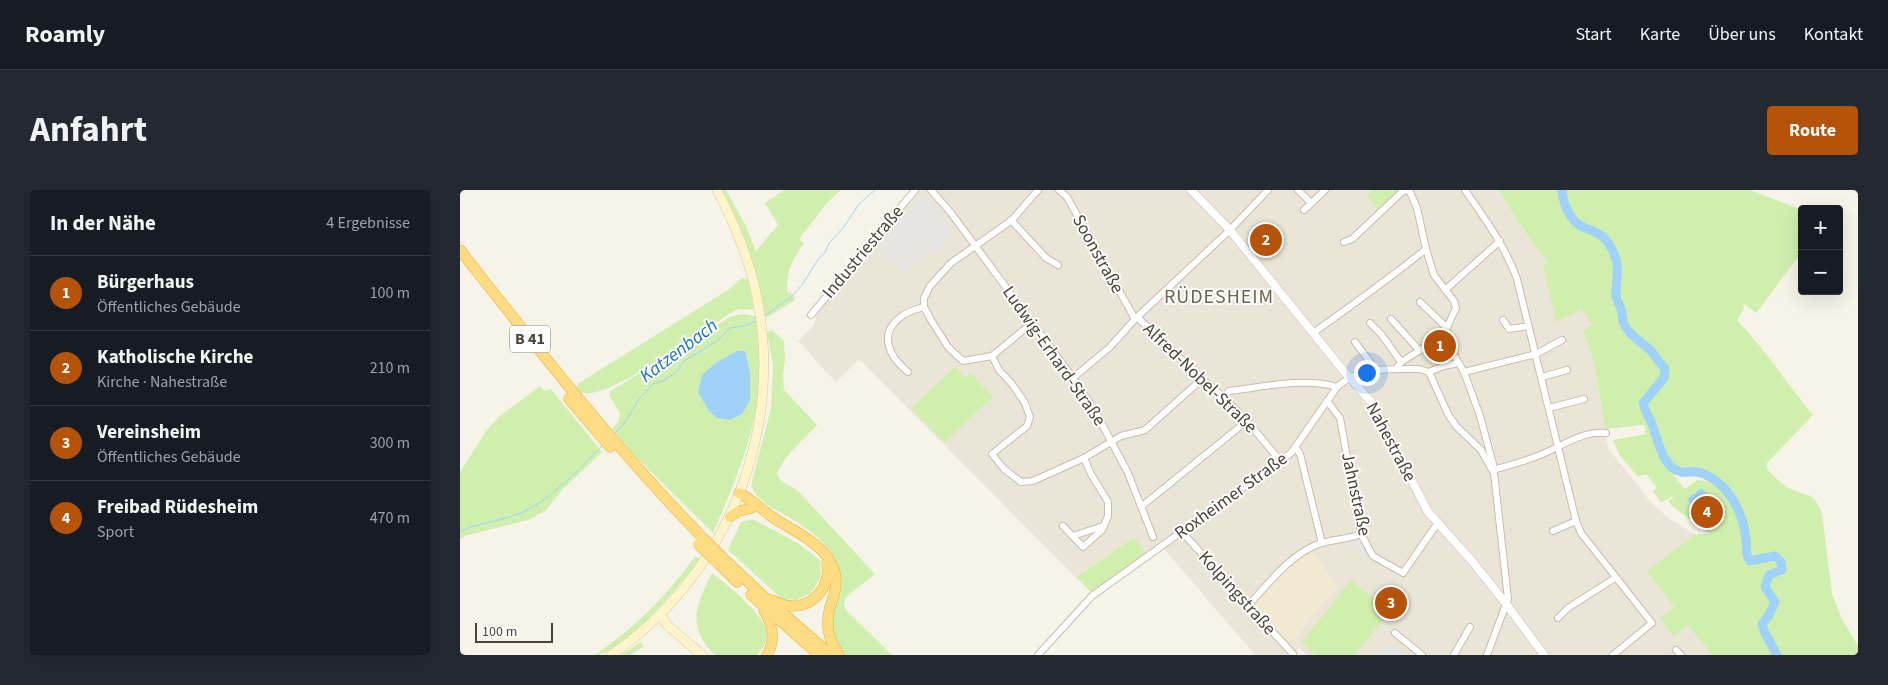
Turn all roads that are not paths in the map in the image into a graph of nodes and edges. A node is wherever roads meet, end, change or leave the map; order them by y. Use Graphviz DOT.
graph roads {
  1 [pos="717,190"];
  2 [pos="915,190"];
  3 [pos="930,190"];
  4 [pos="1038,190"];
  5 [pos="1059,190"];
  6 [pos="1191,190"];
  7 [pos="1268,190"];
  8 [pos="1298,190"];
  9 [pos="1325,190"];
  10 [pos="1408,190"];
  11 [pos="1465,190"];
  12 [pos="1311,203"];
  13 [pos="1304,210"];
  14 [pos="1011,220"];
  15 [pos="1230,230"];
  16 [pos="1500,241"];
  17 [pos="1344,242"];
  18 [pos="974,246"];
  19 [pos="1426,249"];
  20 [pos="460,250"];
  21 [pos="460,261"];
  22 [pos="1058,265"];
  23 [pos="1445,290"];
  24 [pos="1420,302"];
  25 [pos="924,306"];
  26 [pos="811,315"];
  27 [pos="1136,318"];
  28 [pos="1391,319"];
  29 [pos="1503,320"];
  30 [pos="1032,323"];
  31 [pos="1370,323"];
  32 [pos="1529,326"];
  33 [pos="1446,327"];
  34 [pos="1313,333"];
  35 [pos="1443,336"];
  36 [pos="1562,340"];
  37 [pos="1355,342"];
  38 [pos="1419,350"];
  39 [pos="1536,354"];
  40 [pos="992,356"];
  41 [pos="1401,362"];
  42 [pos="1458,363"];
  43 [pos="1396,369"];
  44 [pos="1376,370"];
  45 [pos="1567,370"];
  46 [pos="908,372"];
  47 [pos="1429,372"];
  48 [pos="1464,372"];
  49 [pos="1350,377"];
  50 [pos="1542,377"];
  51 [pos="1073,378"];
  52 [pos="1202,379"];
  53 [pos="1337,387"];
  54 [pos="1224,397"];
  55 [pos="1584,399"];
  56 [pos="1328,401"];
  57 [pos="1549,408"];
  58 [pos="1247,421"];
  59 [pos="600,430"];
  60 [pos="1606,433"];
  61 [pos="1112,441"];
  62 [pos="1558,447"];
  63 [pos="1296,448"];
  64 [pos="1084,458"];
  65 [pos="1281,462"];
  66 [pos="1492,470"];
  67 [pos="738,495"];
  68 [pos="1142,506"];
  69 [pos="752,508"];
  70 [pos="771,516"];
  71 [pos="730,518"];
  72 [pos="1576,521"];
  73 [pos="1437,524"];
  74 [pos="1063,526"];
  75 [pos="1103,526"];
  76 [pos="1553,531"];
  77 [pos="1182,532"];
  78 [pos="1361,534"];
  79 [pos="1073,536"];
  80 [pos="1154,537"];
  81 [pos="1322,543"];
  82 [pos="821,550"];
  83 [pos="1615,578"];
  84 [pos="761,600"];
  85 [pos="1507,605"];
  86 [pos="1248,606"];
  87 [pos="661,613"];
  88 [pos="1558,618"];
  89 [pos="1470,627"];
  90 [pos="644,630"];
  91 [pos="673,630"];
  92 [pos="1395,633"];
  93 [pos="688,642"];
  94 [pos="1293,654"];
  95 [pos="611,655"];
  96 [pos="702,655"];
  97 [pos="767,655"];
  98 [pos="819,655"];
  99 [pos="830,655"];
  100 [pos="839,655"];
  101 [pos="1038,655"];
  102 [pos="1422,655"];
  103 [pos="1454,655"];
  104 [pos="1487,655"];
  105 [pos="1544,655"];
  106 [pos="1613,655"];
  1 -- 67 [label="main road"];
  2 -- 26 [label="street, Industriestraße"];
  3 -- 18 [label="street, Ludwig-Erhard-Straße"];
  4 -- 14 [label="street"];
  5 -- 27 [label="street, Soonstraße"];
  6 -- 15 [label="street, Nahestraße"];
  7 -- 15 [label="street"];
  8 -- 12 [label="street"];
  9 -- 12 [label="street"];
  10 -- 17 [label="street"];
  10 -- 19 [label="street"];
  11 -- 16 [label="street"];
  12 -- 13 [label="street"];
  14 -- 18 [label="street"];
  14 -- 22 [label="street"];
  15 -- 27 [label="street"];
  15 -- 34 [label="street, Nahestraße"];
  16 -- 23 [label="street"];
  16 -- 32 [label="street"];
  18 -- 25 [label="street"];
  18 -- 30 [label="street, Ludwig-Erhard-Straße"];
  19 -- 23 [label="street"];
  19 -- 34 [label="street"];
  20 -- 59 [label="highway, B 41"];
  21 -- 59 [label="highway, B 41"];
  23 -- 33 [label="street"];
  24 -- 33 [label="street"];
  25 -- 40 [label="street"];
  25 -- 46 [label="street"];
  27 -- 51 [label="street"];
  27 -- 52 [label="street, Alfred-Nobel-Straße"];
  28 -- 38 [label="street"];
  29 -- 32 [label="street"];
  30 -- 40 [label="street"];
  30 -- 51 [label="street, Ludwig-Erhard-Straße"];
  31 -- 41 [label="street"];
  32 -- 39 [label="street"];
  33 -- 35 [label="street"];
  34 -- 49 [label="street, Nahestraße"];
  35 -- 38 [label="street"];
  35 -- 42 [label="street"];
  36 -- 39 [label="street"];
  37 -- 44 [label="street"];
  38 -- 41 [label="street"];
  39 -- 48 [label="street"];
  39 -- 50 [label="street"];
  40 -- 64 [label="street"];
  41 -- 43 [label="street"];
  42 -- 47 [label="street"];
  42 -- 48 [label="street"];
  43 -- 44 [label="street"];
  43 -- 47 [label="street"];
  44 -- 49 [label="street"];
  45 -- 50 [label="street"];
  47 -- 66 [label="street"];
  48 -- 66 [label="street"];
  49 -- 53 [label="street, Roxheimer Straße"];
  49 -- 73 [label="street, Nahestraße"];
  50 -- 57 [label="street"];
  51 -- 61 [label="street, Ludwig-Erhard-Straße"];
  52 -- 54 [label="street, Alfred-Nobel-Straße"];
  52 -- 61 [label="street"];
  53 -- 54 [label="street"];
  53 -- 56 [label="street, Roxheimer Straße"];
  54 -- 58 [label="street, Alfred-Nobel-Straße"];
  55 -- 57 [label="street"];
  56 -- 63 [label="street, Roxheimer Straße"];
  56 -- 78 [label="street, Jahnstraße"];
  57 -- 62 [label="street"];
  58 -- 65 [label="street, Alfred-Nobel-Straße"];
  58 -- 68 [label="street"];
  59 -- 84 [label="highway, B 41, bridge"];
  60 -- 62 [label="street"];
  61 -- 64 [label="street"];
  61 -- 68 [label="street, Ludwig-Erhard-Straße"];
  62 -- 66 [label="street"];
  62 -- 72 [label="street"];
  63 -- 65 [label="street, Roxheimer Straße"];
  63 -- 81 [label="street"];
  64 -- 75 [label="street"];
  65 -- 77 [label="street, Roxheimer Straße"];
  66 -- 85 [label="street"];
  67 -- 69 [label="highway"];
  67 -- 70 [label="highway"];
  67 -- 71 [label="main road"];
  68 -- 80 [label="street, Ludwig-Erhard-Straße"];
  69 -- 70 [label="highway"];
  69 -- 71 [label="highway"];
  70 -- 82 [label="highway"];
  71 -- 87 [label="main road"];
  72 -- 76 [label="street"];
  72 -- 83 [label="street"];
  73 -- 78 [label="street, Jahnstraße"];
  73 -- 85 [label="street, Nahestraße"];
  74 -- 79 [label="street"];
  75 -- 79 [label="street"];
  75 -- 79 [label="street"];
  77 -- 86 [label="street, Kolpingstraße"];
  77 -- 101 [label="street, Roxheimer Straße"];
  78 -- 81 [label="street"];
  81 -- 86 [label="street"];
  82 -- 84 [label="highway, B 41"];
  82 -- 100 [label="highway"];
  83 -- 88 [label="street"];
  83 -- 106 [label="street"];
  84 -- 97 [label="highway, B 41"];
  84 -- 98 [label="highway, B 41"];
  84 -- 99 [label="highway, B 41"];
  85 -- 104 [label="street"];
  85 -- 105 [label="street, Nahestraße"];
  86 -- 94 [label="street, Kolpingstraße"];
  87 -- 90 [label="main road"];
  87 -- 91 [label="main road"];
  87 -- 93 [label="main road"];
  89 -- 103 [label="street"];
  90 -- 91 [label="main road"];
  90 -- 95 [label="main road"];
  91 -- 93 [label="main road"];
  92 -- 102 [label="street"];
  93 -- 96 [label="main road"];
}
